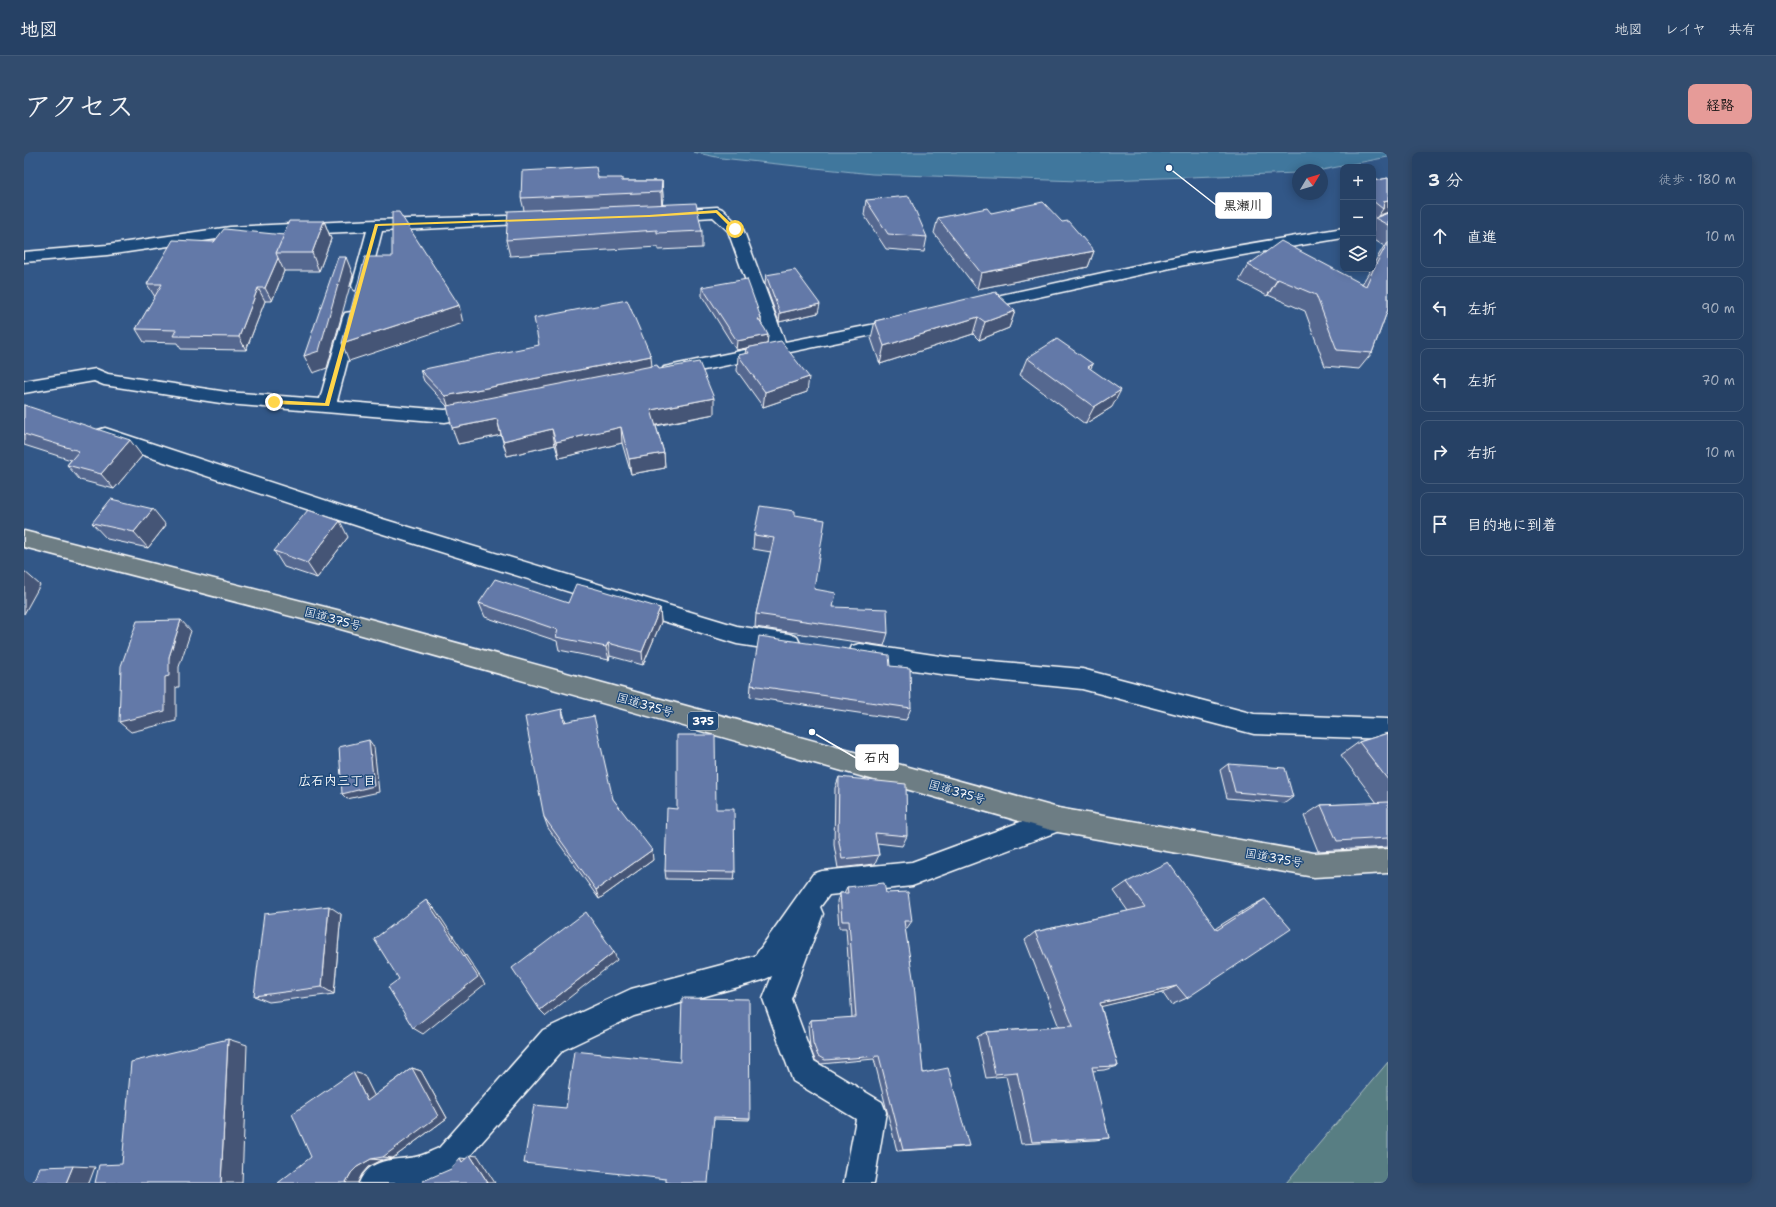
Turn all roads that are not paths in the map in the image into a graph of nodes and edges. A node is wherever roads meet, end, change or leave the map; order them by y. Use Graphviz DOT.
graph roads {
  1 [pos="657,216"];
  2 [pos="548,219"];
  3 [pos="376,225"];
  4 [pos="1340,233"];
  5 [pos="24,257"];
  6 [pos="958,310"];
  7 [pos="916,320"];
  8 [pos="779,349"];
  9 [pos="655,374"];
  10 [pos="24,387"];
  11 [pos="327,405"];
  12 [pos="493,407"];
  13 [pos="84,428"];
  14 [pos="24,540"];
  15 [pos="807,645"];
  16 [pos="838,650"];
  17 [pos="1388,729"];
  18 [pos="1058,820"];
  19 [pos="1388,861"];
  20 [pos="822,883"];
  21 [pos="374,1183"];
  22 [pos="859,1183"];
  1 -- 8 [label="street"];
  2 -- 3 [label="street"];
  3 -- 5 [label="street"];
  3 -- 11 [label="street"];
  4 -- 6 [label="street"];
  7 -- 8 [label="street"];
  8 -- 9 [label="street"];
  10 -- 11 [label="street"];
  11 -- 12 [label="street"];
  13 -- 15 [label="street"];
  14 -- 18 [label="highway, 国道375号 / 375"];
  16 -- 17 [label="street"];
  18 -- 19 [label="highway, 国道375号 / 375"];
  18 -- 20 [label="street"];
  20 -- 21 [label="street"];
  20 -- 22 [label="street"];
}
